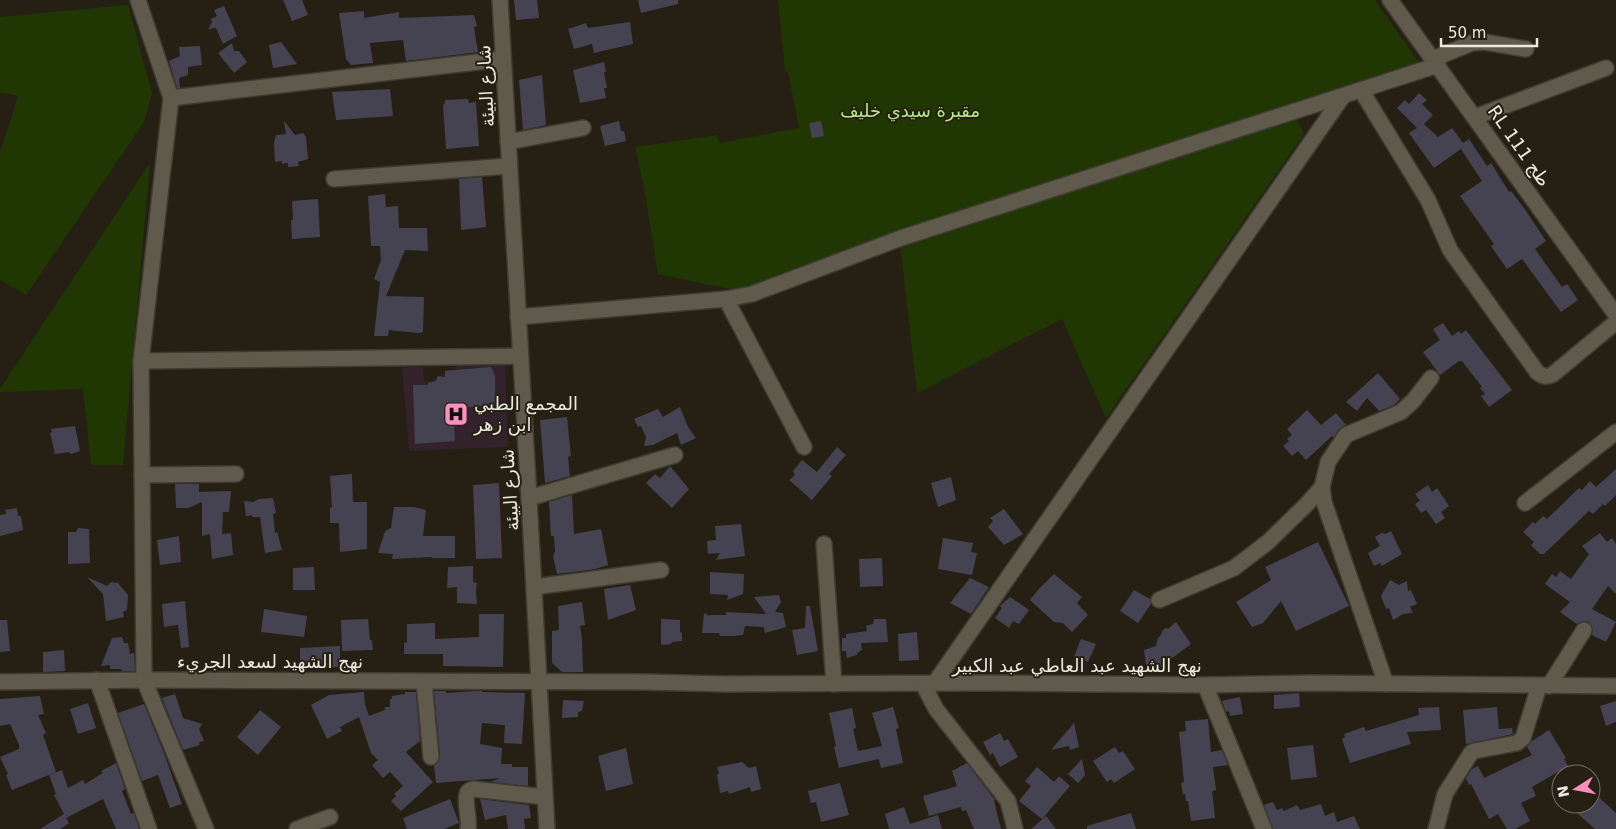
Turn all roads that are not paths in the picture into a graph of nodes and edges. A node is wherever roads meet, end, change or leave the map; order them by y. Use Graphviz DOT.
graph roads {
  1 [pos="138,0"];
  2 [pos="500,0"];
  3 [pos="1397,2"];
  4 [pos="1526,49"];
  5 [pos="503,59"];
  6 [pos="1435,62"];
  7 [pos="1606,68"];
  8 [pos="1362,90"];
  9 [pos="1343,96"];
  10 [pos="171,98"];
  11 [pos="1475,117"];
  12 [pos="583,128"];
  13 [pos="508,142"];
  14 [pos="509,166"];
  15 [pos="334,179"];
  16 [pos="726,299"];
  17 [pos="1616,315"];
  18 [pos="518,317"];
  19 [pos="1616,322"];
  20 [pos="520,356"];
  21 [pos="142,361"];
  22 [pos="1431,378"];
  23 [pos="1616,432"];
  24 [pos="804,447"];
  25 [pos="675,455"];
  26 [pos="236,474"];
  27 [pos="142,475"];
  28 [pos="1322,487"];
  29 [pos="529,498"];
  30 [pos="1526,503"];
  31 [pos="824,544"];
  32 [pos="661,570"];
  33 [pos="534,587"];
  34 [pos="1159,600"];
  35 [pos="1584,630"];
  36 [pos="97,680"];
  37 [pos="144,680"];
  38 [pos="0,682"];
  39 [pos="424,682"];
  40 [pos="539,683"];
  41 [pos="834,684"];
  42 [pos="929,684"];
  43 [pos="1386,684"];
  44 [pos="1205,685"];
  45 [pos="1544,686"];
  46 [pos="1616,686"];
  47 [pos="431,756"];
  48 [pos="545,797"];
  49 [pos="330,817"];
  50 [pos="148,829"];
  51 [pos="206,829"];
  52 [pos="297,829"];
  53 [pos="468,829"];
  54 [pos="547,829"];
  55 [pos="1016,829"];
  56 [pos="1264,829"];
  57 [pos="1436,829"];
  1 -- 10 [label="street"];
  2 -- 5 [label="street, شارع البيئة"];
  3 -- 6 [label="street, RL طج 111"];
  4 -- 6 [label="street"];
  5 -- 10 [label="street"];
  5 -- 13 [label="street, شارع البيئة"];
  6 -- 8 [label="street"];
  6 -- 11 [label="street, RL طج 111"];
  7 -- 11 [label="street"];
  8 -- 9 [label="street"];
  8 -- 19 [label="street"];
  9 -- 16 [label="street"];
  9 -- 42 [label="street"];
  10 -- 21 [label="street"];
  11 -- 17 [label="street, RL طج 111"];
  12 -- 13 [label="street"];
  13 -- 14 [label="street, شارع البيئة"];
  14 -- 15 [label="street"];
  14 -- 18 [label="street, شارع البيئة"];
  16 -- 18 [label="street"];
  16 -- 24 [label="street"];
  18 -- 20 [label="street, شارع البيئة"];
  20 -- 21 [label="street"];
  20 -- 29 [label="street, شارع البيئة"];
  21 -- 27 [label="street"];
  22 -- 28 [label="street"];
  23 -- 30 [label="street"];
  25 -- 29 [label="street"];
  26 -- 27 [label="street"];
  27 -- 37 [label="street"];
  28 -- 34 [label="street"];
  28 -- 43 [label="street"];
  29 -- 33 [label="street, شارع البيئة"];
  31 -- 41 [label="street"];
  32 -- 33 [label="street"];
  33 -- 40 [label="street, شارع البيئة"];
  35 -- 45 [label="street"];
  36 -- 37 [label="street, نهج الشهيد لسعد الجريء"];
  36 -- 38 [label="street, نهج الشهيد لسعد الجريء"];
  36 -- 50 [label="street"];
  37 -- 39 [label="street, نهج الشهيد لسعد الجريء"];
  37 -- 51 [label="street"];
  39 -- 40 [label="street, نهج الشهيد لسعد الجريء"];
  39 -- 47 [label="street"];
  40 -- 41 [label="street, نهج الشهيد عبد العاطي عبد الكبير"];
  40 -- 48 [label="street, شارع البيئة"];
  41 -- 42 [label="street, نهج الشهيد عبد العاطي عبد الكبير"];
  42 -- 44 [label="street, نهج الشهيد عبد العاطي عبد الكبير"];
  42 -- 55 [label="street"];
  43 -- 44 [label="street, نهج الشهيد عبد العاطي عبد الكبير"];
  43 -- 45 [label="street, نهج الشهيد عبد العاطي عبد الكبير"];
  44 -- 56 [label="street"];
  45 -- 46 [label="street, نهج الشهيد عبد العاطي عبد الكبير"];
  45 -- 57 [label="street"];
  48 -- 53 [label="street"];
  48 -- 54 [label="street, شارع البيئة"];
  49 -- 52 [label="street"];
}
